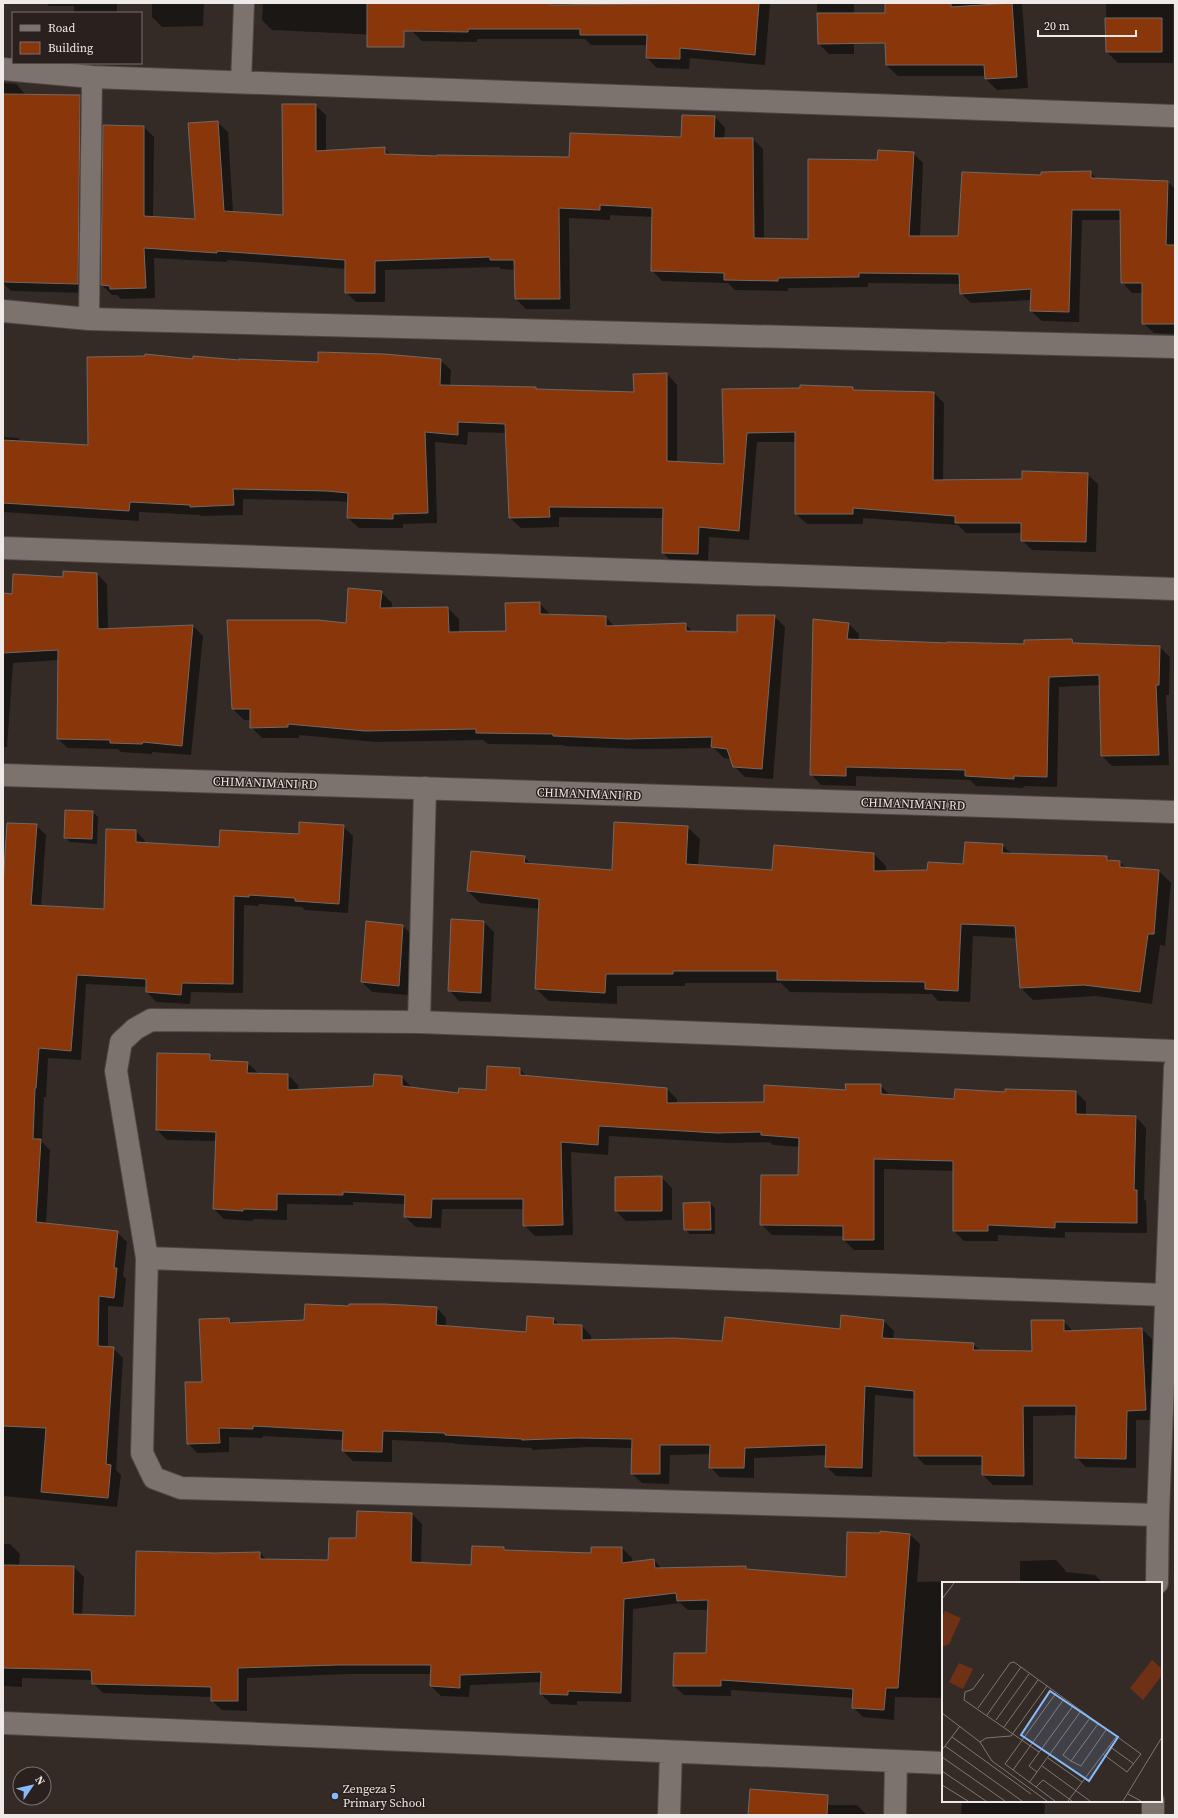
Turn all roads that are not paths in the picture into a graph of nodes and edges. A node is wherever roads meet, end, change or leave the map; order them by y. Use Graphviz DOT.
graph roads {
  1 [pos="244,3"];
  2 [pos="3,69"];
  3 [pos="92,77"];
  4 [pos="241,82"];
  5 [pos="1175,116"];
  6 [pos="3,311"];
  7 [pos="89,319"];
  8 [pos="1175,347"];
  9 [pos="3,548"];
  10 [pos="1175,589"];
  11 [pos="3,775"];
  12 [pos="425,788"];
  13 [pos="1175,812"];
  14 [pos="419,1022"];
  15 [pos="1175,1051"];
  16 [pos="1175,1066"];
  17 [pos="147,1258"];
  18 [pos="1166,1295"];
  19 [pos="1158,1515"];
  20 [pos="1157,1582"];
  21 [pos="3,1723"];
  22 [pos="671,1752"];
  23 [pos="896,1762"];
  24 [pos="942,1763"];
  25 [pos="1153,1802"];
  26 [pos="669,1815"];
  27 [pos="895,1815"];
  28 [pos="1153,1815"];
  1 -- 4 [label="lane"];
  2 -- 3 [label="street"];
  3 -- 4 [label="street"];
  3 -- 7 [label="lane"];
  4 -- 5 [label="street"];
  6 -- 7 [label="street"];
  7 -- 8 [label="street"];
  9 -- 10 [label="street"];
  11 -- 12 [label="street, CHIMANIMANI RD"];
  12 -- 13 [label="street, CHIMANIMANI RD"];
  12 -- 14 [label="street"];
  14 -- 15 [label="street"];
  14 -- 17 [label="street"];
  16 -- 18 [label="street"];
  17 -- 18 [label="street"];
  17 -- 19 [label="street"];
  18 -- 19 [label="street"];
  19 -- 20 [label="street"];
  21 -- 22 [label="street"];
  22 -- 23 [label="street"];
  22 -- 26 [label="street"];
  23 -- 24 [label="street"];
  23 -- 27 [label="street"];
  25 -- 28 [label="street"];
}
